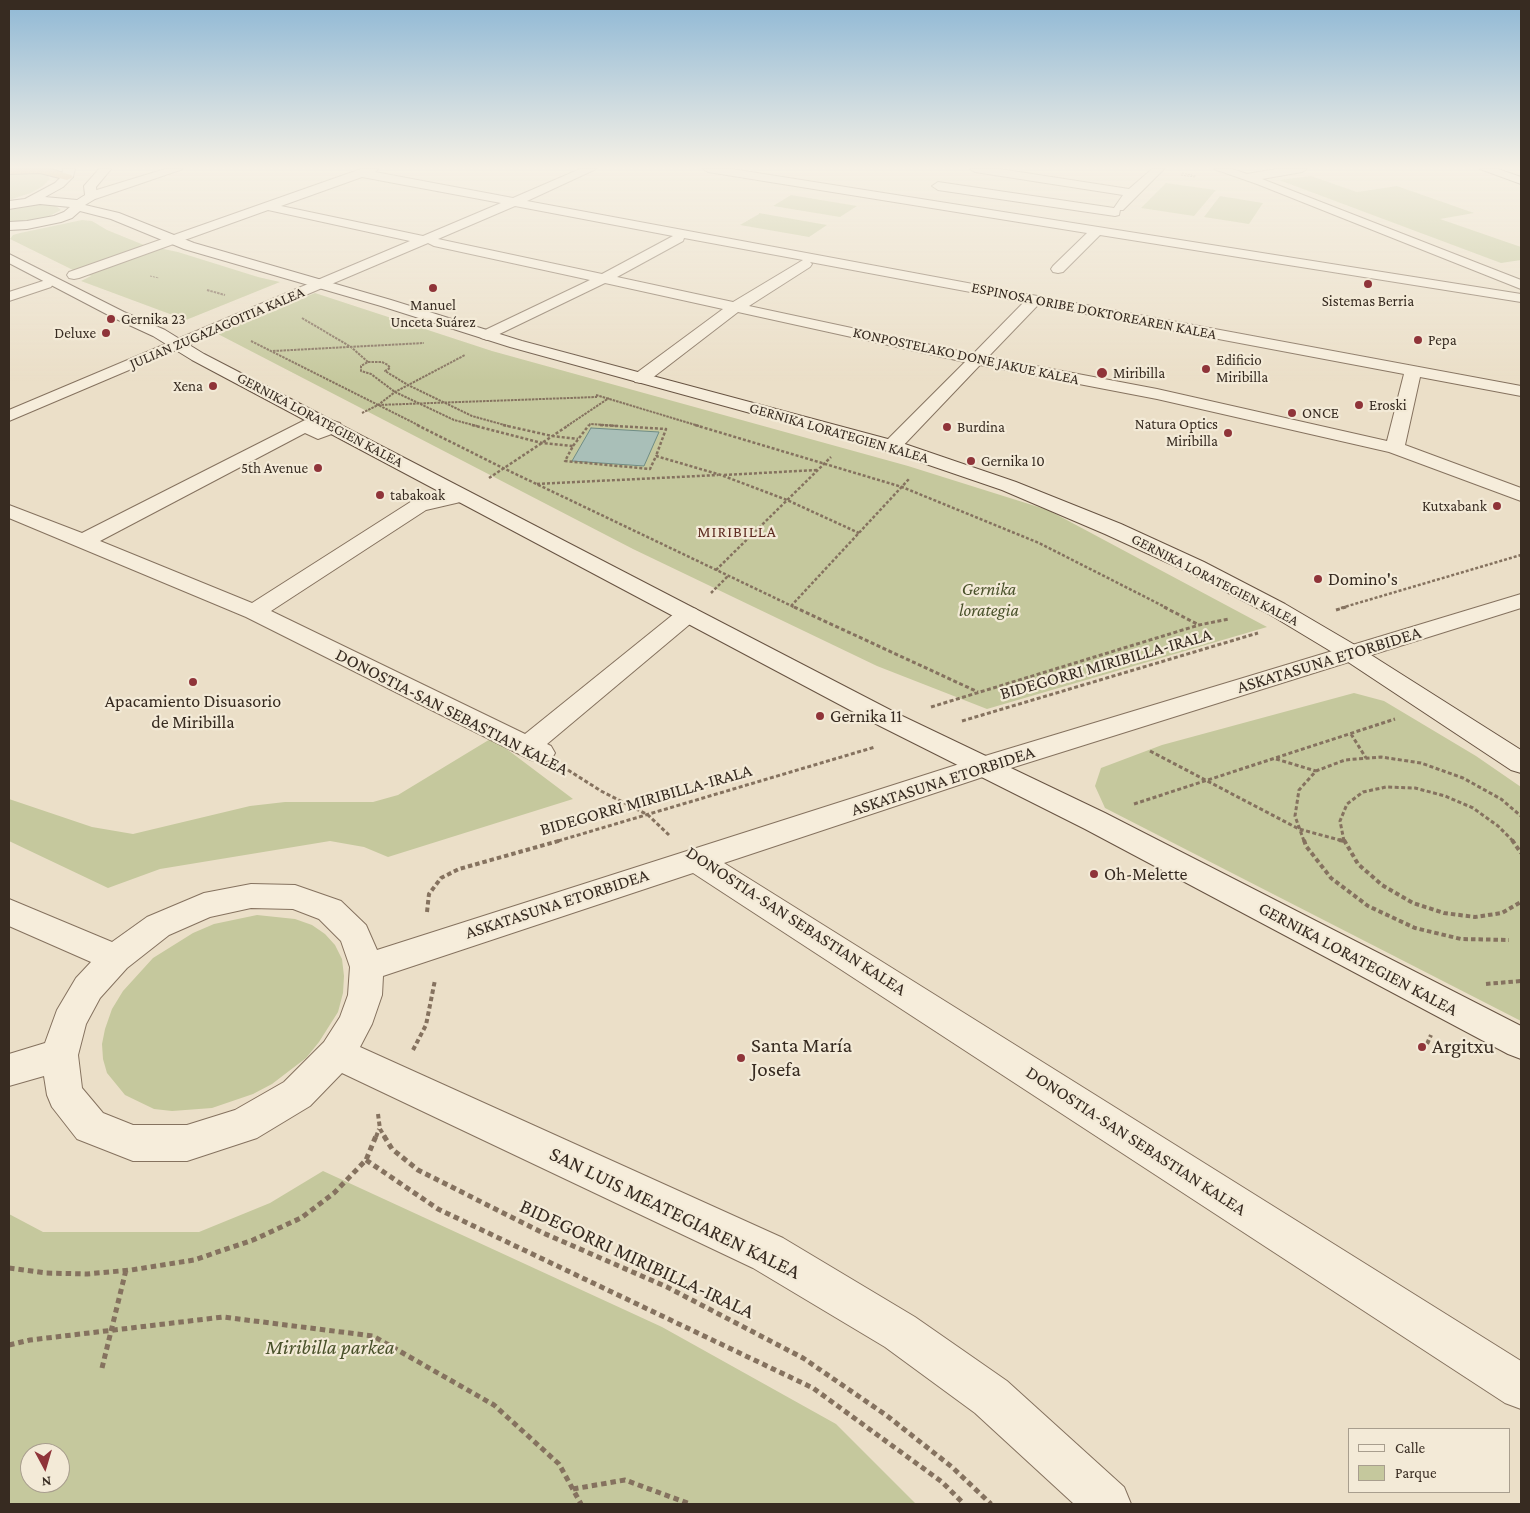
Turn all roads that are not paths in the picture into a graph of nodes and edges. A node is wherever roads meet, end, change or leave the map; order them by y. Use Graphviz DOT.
graph roads {
  1 [pos="170,240"];
  2 [pos="177,240"];
  3 [pos="425,240"];
  4 [pos="425,240"];
  5 [pos="675,240"];
  6 [pos="714,240"];
  7 [pos="1088,240"];
  8 [pos="1158,240"];
  9 [pos="1405,240"];
  10 [pos="173,241"];
  11 [pos="9,258"];
  12 [pos="805,264"];
  13 [pos="1058,269"];
  14 [pos="74,275"];
  15 [pos="602,279"];
  16 [pos="46,284"];
  17 [pos="319,284"];
  18 [pos="1521,285"];
  19 [pos="9,297"];
  20 [pos="1521,298"];
  21 [pos="1034,300"];
  22 [pos="736,307"];
  23 [pos="487,335"];
  24 [pos="178,344"];
  25 [pos="975,359"];
  26 [pos="1413,372"];
  27 [pos="641,378"];
  28 [pos="1521,392"];
  29 [pos="9,416"];
  30 [pos="334,427"];
  31 [pos="892,446"];
  32 [pos="1395,448"];
  33 [pos="1521,495"];
  34 [pos="462,496"];
  35 [pos="9,511"];
  36 [pos="84,541"];
  37 [pos="1521,601"];
  38 [pos="254,612"];
  39 [pos="688,614"];
  40 [pos="1351,653"];
  41 [pos="1521,763"];
  42 [pos="985,766"];
  43 [pos="696,859"];
  44 [pos="9,912"];
  45 [pos="115,958"];
  46 [pos="367,967"];
  47 [pos="1521,1043"];
  48 [pos="337,1053"];
  49 [pos="60,1055"];
  50 [pos="9,1070"];
  51 [pos="1521,1387"];
  52 [pos="1107,1504"];
  1 -- 10 [label="street, GERNIKA LORATEGIEN KALEA"];
  2 -- 10 [label="street"];
  3 -- 17 [label="street, JULIAN ZUGAZAGOITIA KALEA"];
  4 -- 15 [label="street, KONPOSTELAKO DONE JAKUE KALEA"];
  5 -- 15 [label="street"];
  6 -- 21 [label="street, ESPINOSA ORIBE DOKTOREAREN KALEA"];
  7 -- 13 [label="street"];
  8 -- 20 [label="street"];
  9 -- 18 [label="street"];
  10 -- 14 [label="street"];
  10 -- 17 [label="street, GERNIKA LORATEGIEN KALEA"];
  11 -- 24 [label="street, GERNIKA LORATEGIEN KALEA"];
  12 -- 22 [label="street"];
  15 -- 22 [label="street, KONPOSTELAKO DONE JAKUE KALEA"];
  15 -- 23 [label="street"];
  16 -- 19 [label="street"];
  17 -- 23 [label="street, GERNIKA LORATEGIEN KALEA"];
  17 -- 24 [label="street, JULIAN ZUGAZAGOITIA KALEA"];
  21 -- 25 [label="street"];
  21 -- 26 [label="street, ESPINOSA ORIBE DOKTOREAREN KALEA"];
  22 -- 25 [label="street, KONPOSTELAKO DONE JAKUE KALEA"];
  22 -- 27 [label="street"];
  23 -- 27 [label="street, GERNIKA LORATEGIEN KALEA"];
  24 -- 29 [label="street, JULIAN ZUGAZAGOITIA KALEA"];
  24 -- 30 [label="street, GERNIKA LORATEGIEN KALEA"];
  25 -- 31 [label="street"];
  25 -- 32 [label="street, KONPOSTELAKO DONE JAKUE KALEA"];
  26 -- 28 [label="street, ESPINOSA ORIBE DOKTOREAREN KALEA"];
  26 -- 32 [label="street"];
  27 -- 31 [label="street, GERNIKA LORATEGIEN KALEA"];
  30 -- 34 [label="street, GERNIKA LORATEGIEN KALEA"];
  30 -- 36 [label="street"];
  31 -- 40 [label="street, GERNIKA LORATEGIEN KALEA"];
  32 -- 33 [label="street, KONPOSTELAKO DONE JAKUE KALEA"];
  34 -- 38 [label="street"];
  34 -- 39 [label="street, GERNIKA LORATEGIEN KALEA"];
  35 -- 36 [label="street, DONOSTIA-SAN SEBASTIAN KALEA"];
  36 -- 38 [label="street, DONOSTIA-SAN SEBASTIAN KALEA"];
  37 -- 40 [label="street, ASKATASUNA ETORBIDEA"];
  38 -- 39 [label="street, DONOSTIA-SAN SEBASTIAN KALEA"];
  39 -- 42 [label="street, GERNIKA LORATEGIEN KALEA"];
  40 -- 41 [label="street, GERNIKA LORATEGIEN KALEA"];
  40 -- 42 [label="street, ASKATASUNA ETORBIDEA"];
  42 -- 43 [label="street, ASKATASUNA ETORBIDEA"];
  42 -- 47 [label="street, GERNIKA LORATEGIEN KALEA"];
  43 -- 46 [label="street, ASKATASUNA ETORBIDEA"];
  43 -- 51 [label="street, DONOSTIA-SAN SEBASTIAN KALEA"];
  44 -- 45 [label="street"];
  45 -- 46 [label="street"];
  45 -- 49 [label="street"];
  46 -- 48 [label="street"];
  48 -- 49 [label="street"];
  48 -- 52 [label="street, SAN LUIS MEATEGIAREN KALEA"];
  49 -- 50 [label="street"];
}
